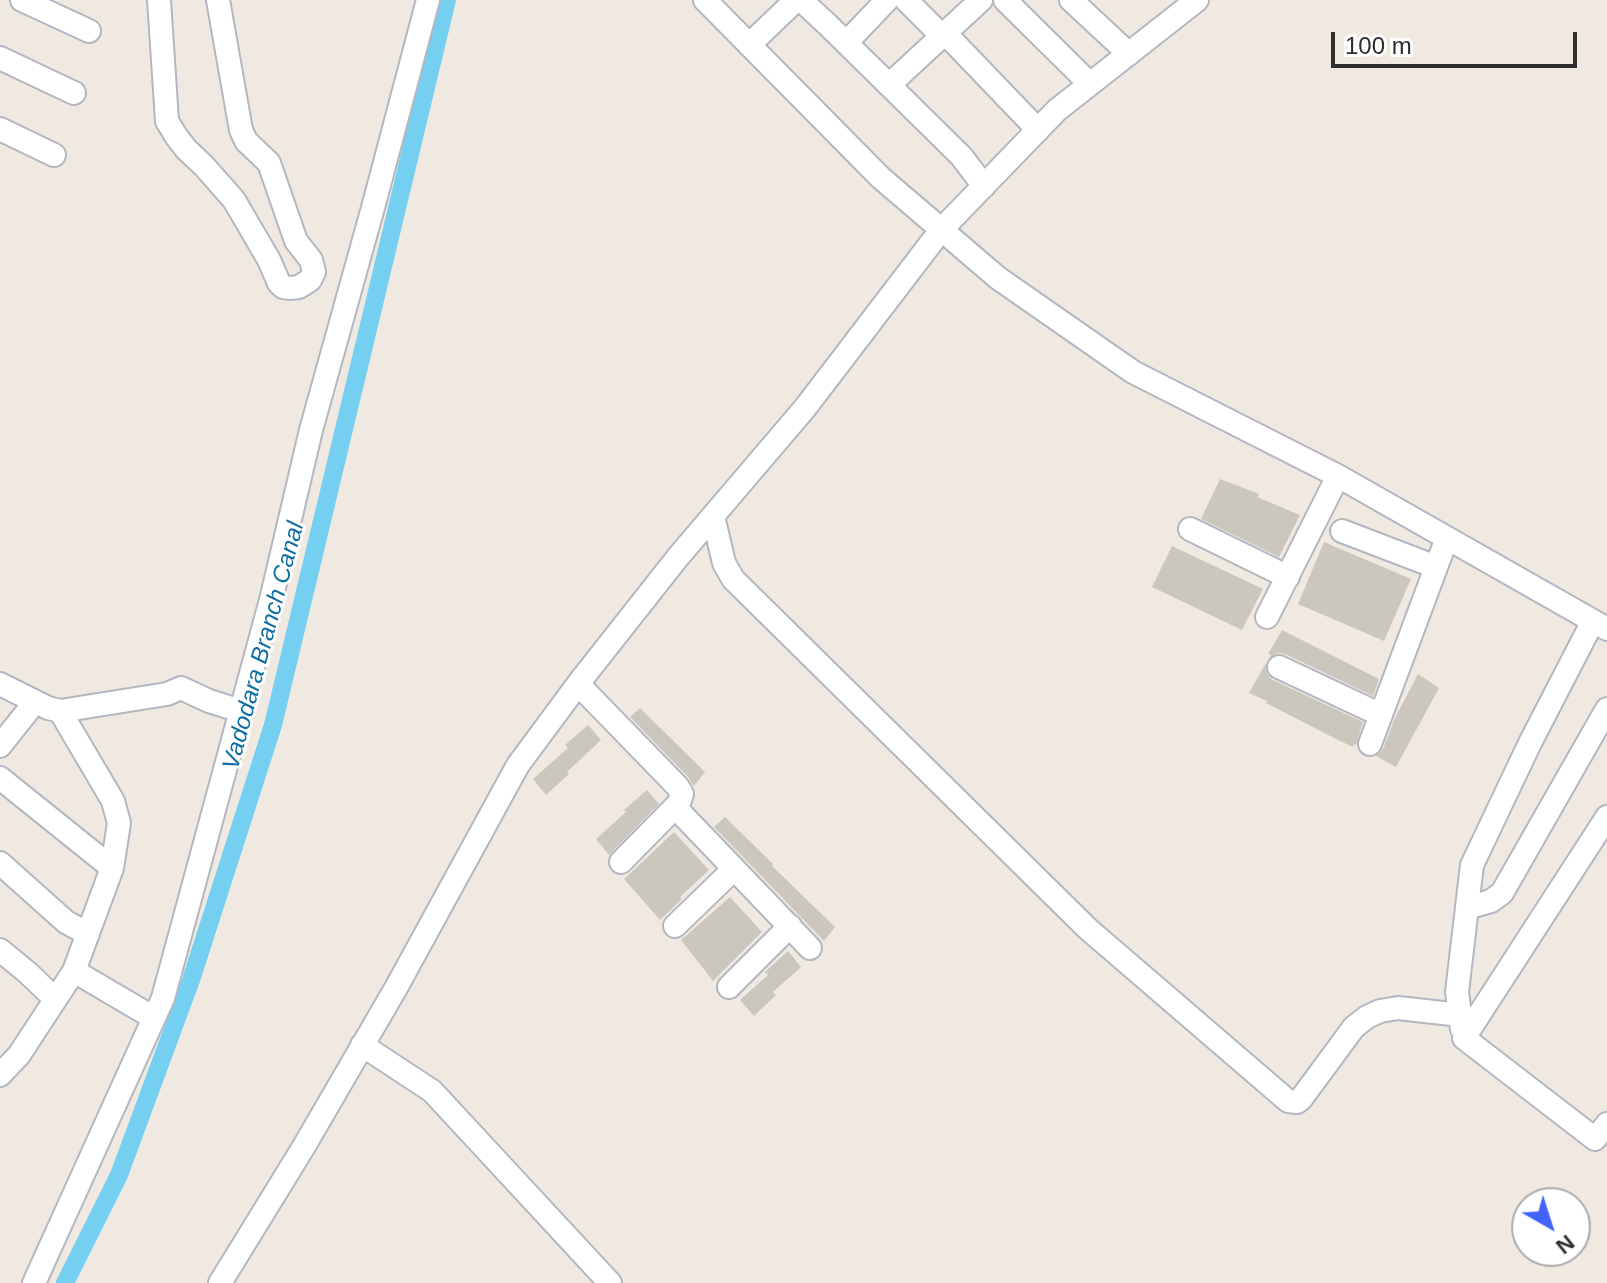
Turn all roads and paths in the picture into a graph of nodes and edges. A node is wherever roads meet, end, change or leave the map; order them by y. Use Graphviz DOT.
graph roads {
  1 [pos="22,0"];
  2 [pos="159,0"];
  3 [pos="218,0"];
  4 [pos="428,0"];
  5 [pos="705,0"];
  6 [pos="798,0"];
  7 [pos="887,0"];
  8 [pos="906,0"];
  9 [pos="981,0"];
  10 [pos="1005,0"];
  11 [pos="1071,0"];
  12 [pos="1197,0"];
  13 [pos="89,31"];
  14 [pos="944,35"];
  15 [pos="846,43"];
  16 [pos="749,45"];
  17 [pos="1129,54"];
  18 [pos="0,58"];
  19 [pos="1090,84"];
  20 [pos="889,85"];
  21 [pos="74,93"];
  22 [pos="0,129"];
  23 [pos="1038,130"];
  24 [pos="54,155"];
  25 [pos="984,186"];
  26 [pos="941,230"];
  27 [pos="1338,476"];
  28 [pos="713,516"];
  29 [pos="1190,529"];
  30 [pos="1342,531"];
  31 [pos="1447,538"];
  32 [pos="1436,567"];
  33 [pos="1288,577"];
  34 [pos="1267,617"];
  35 [pos="1600,625"];
  36 [pos="1279,667"];
  37 [pos="0,684"];
  38 [pos="578,684"];
  39 [pos="35,702"];
  40 [pos="1607,709"];
  41 [pos="60,711"];
  42 [pos="241,711"];
  43 [pos="1381,715"];
  44 [pos="1370,744"];
  45 [pos="0,746"];
  46 [pos="0,778"];
  47 [pos="675,807"];
  48 [pos="1607,817"];
  49 [pos="621,862"];
  50 [pos="0,863"];
  51 [pos="112,868"];
  52 [pos="734,869"];
  53 [pos="1467,908"];
  54 [pos="675,926"];
  55 [pos="790,926"];
  56 [pos="88,934"];
  57 [pos="810,948"];
  58 [pos="0,950"];
  59 [pos="74,971"];
  60 [pos="729,987"];
  61 [pos="55,999"];
  62 [pos="1461,1015"];
  63 [pos="154,1018"];
  64 [pos="1464,1038"];
  65 [pos="362,1045"];
  66 [pos="1,1072"];
  67 [pos="1603,1138"];
  68 [pos="34,1283"];
  69 [pos="220,1283"];
  70 [pos="610,1283"];
  1 -- 13 [label="street"];
  2 -- 3 [label="street"];
  4 -- 42 [label="street"];
  5 -- 16 [label="street"];
  6 -- 15 [label="street"];
  6 -- 16 [label="street"];
  7 -- 15 [label="street"];
  8 -- 14 [label="street"];
  9 -- 14 [label="street"];
  10 -- 19 [label="street"];
  11 -- 17 [label="street"];
  12 -- 17 [label="street"];
  14 -- 20 [label="street"];
  14 -- 23 [label="street"];
  15 -- 20 [label="street"];
  16 -- 26 [label="street"];
  17 -- 19 [label="street"];
  18 -- 21 [label="street"];
  19 -- 23 [label="street"];
  20 -- 25 [label="street"];
  22 -- 24 [label="street"];
  23 -- 25 [label="street"];
  25 -- 26 [label="street"];
  26 -- 27 [label="street"];
  26 -- 28 [label="street"];
  27 -- 31 [label="street"];
  27 -- 33 [label="street"];
  28 -- 38 [label="street"];
  28 -- 62 [label="street"];
  29 -- 33 [label="street"];
  30 -- 32 [label="street"];
  31 -- 32 [label="street"];
  31 -- 35 [label="street"];
  32 -- 43 [label="street"];
  33 -- 34 [label="street"];
  35 -- 53 [label="street"];
  36 -- 43 [label="street"];
  37 -- 39 [label="street"];
  38 -- 47 [label="street"];
  38 -- 65 [label="street"];
  39 -- 41 [label="street"];
  39 -- 45 [label="street"];
  40 -- 53 [label="street"];
  41 -- 42 [label="street"];
  41 -- 51 [label="street"];
  42 -- 63 [label="street"];
  43 -- 44 [label="street"];
  46 -- 51 [label="street"];
  47 -- 49 [label="street"];
  47 -- 52 [label="street"];
  48 -- 64 [label="street"];
  50 -- 56 [label="street"];
  51 -- 56 [label="street"];
  52 -- 54 [label="street"];
  52 -- 55 [label="street"];
  53 -- 62 [label="street"];
  55 -- 57 [label="street"];
  55 -- 60 [label="street"];
  56 -- 59 [label="street"];
  58 -- 61 [label="street"];
  59 -- 61 [label="street"];
  59 -- 63 [label="street"];
  61 -- 66 [label="street"];
  62 -- 64 [label="street"];
  63 -- 68 [label="street"];
  64 -- 67 [label="street"];
  65 -- 69 [label="street"];
  65 -- 70 [label="street"];
}
